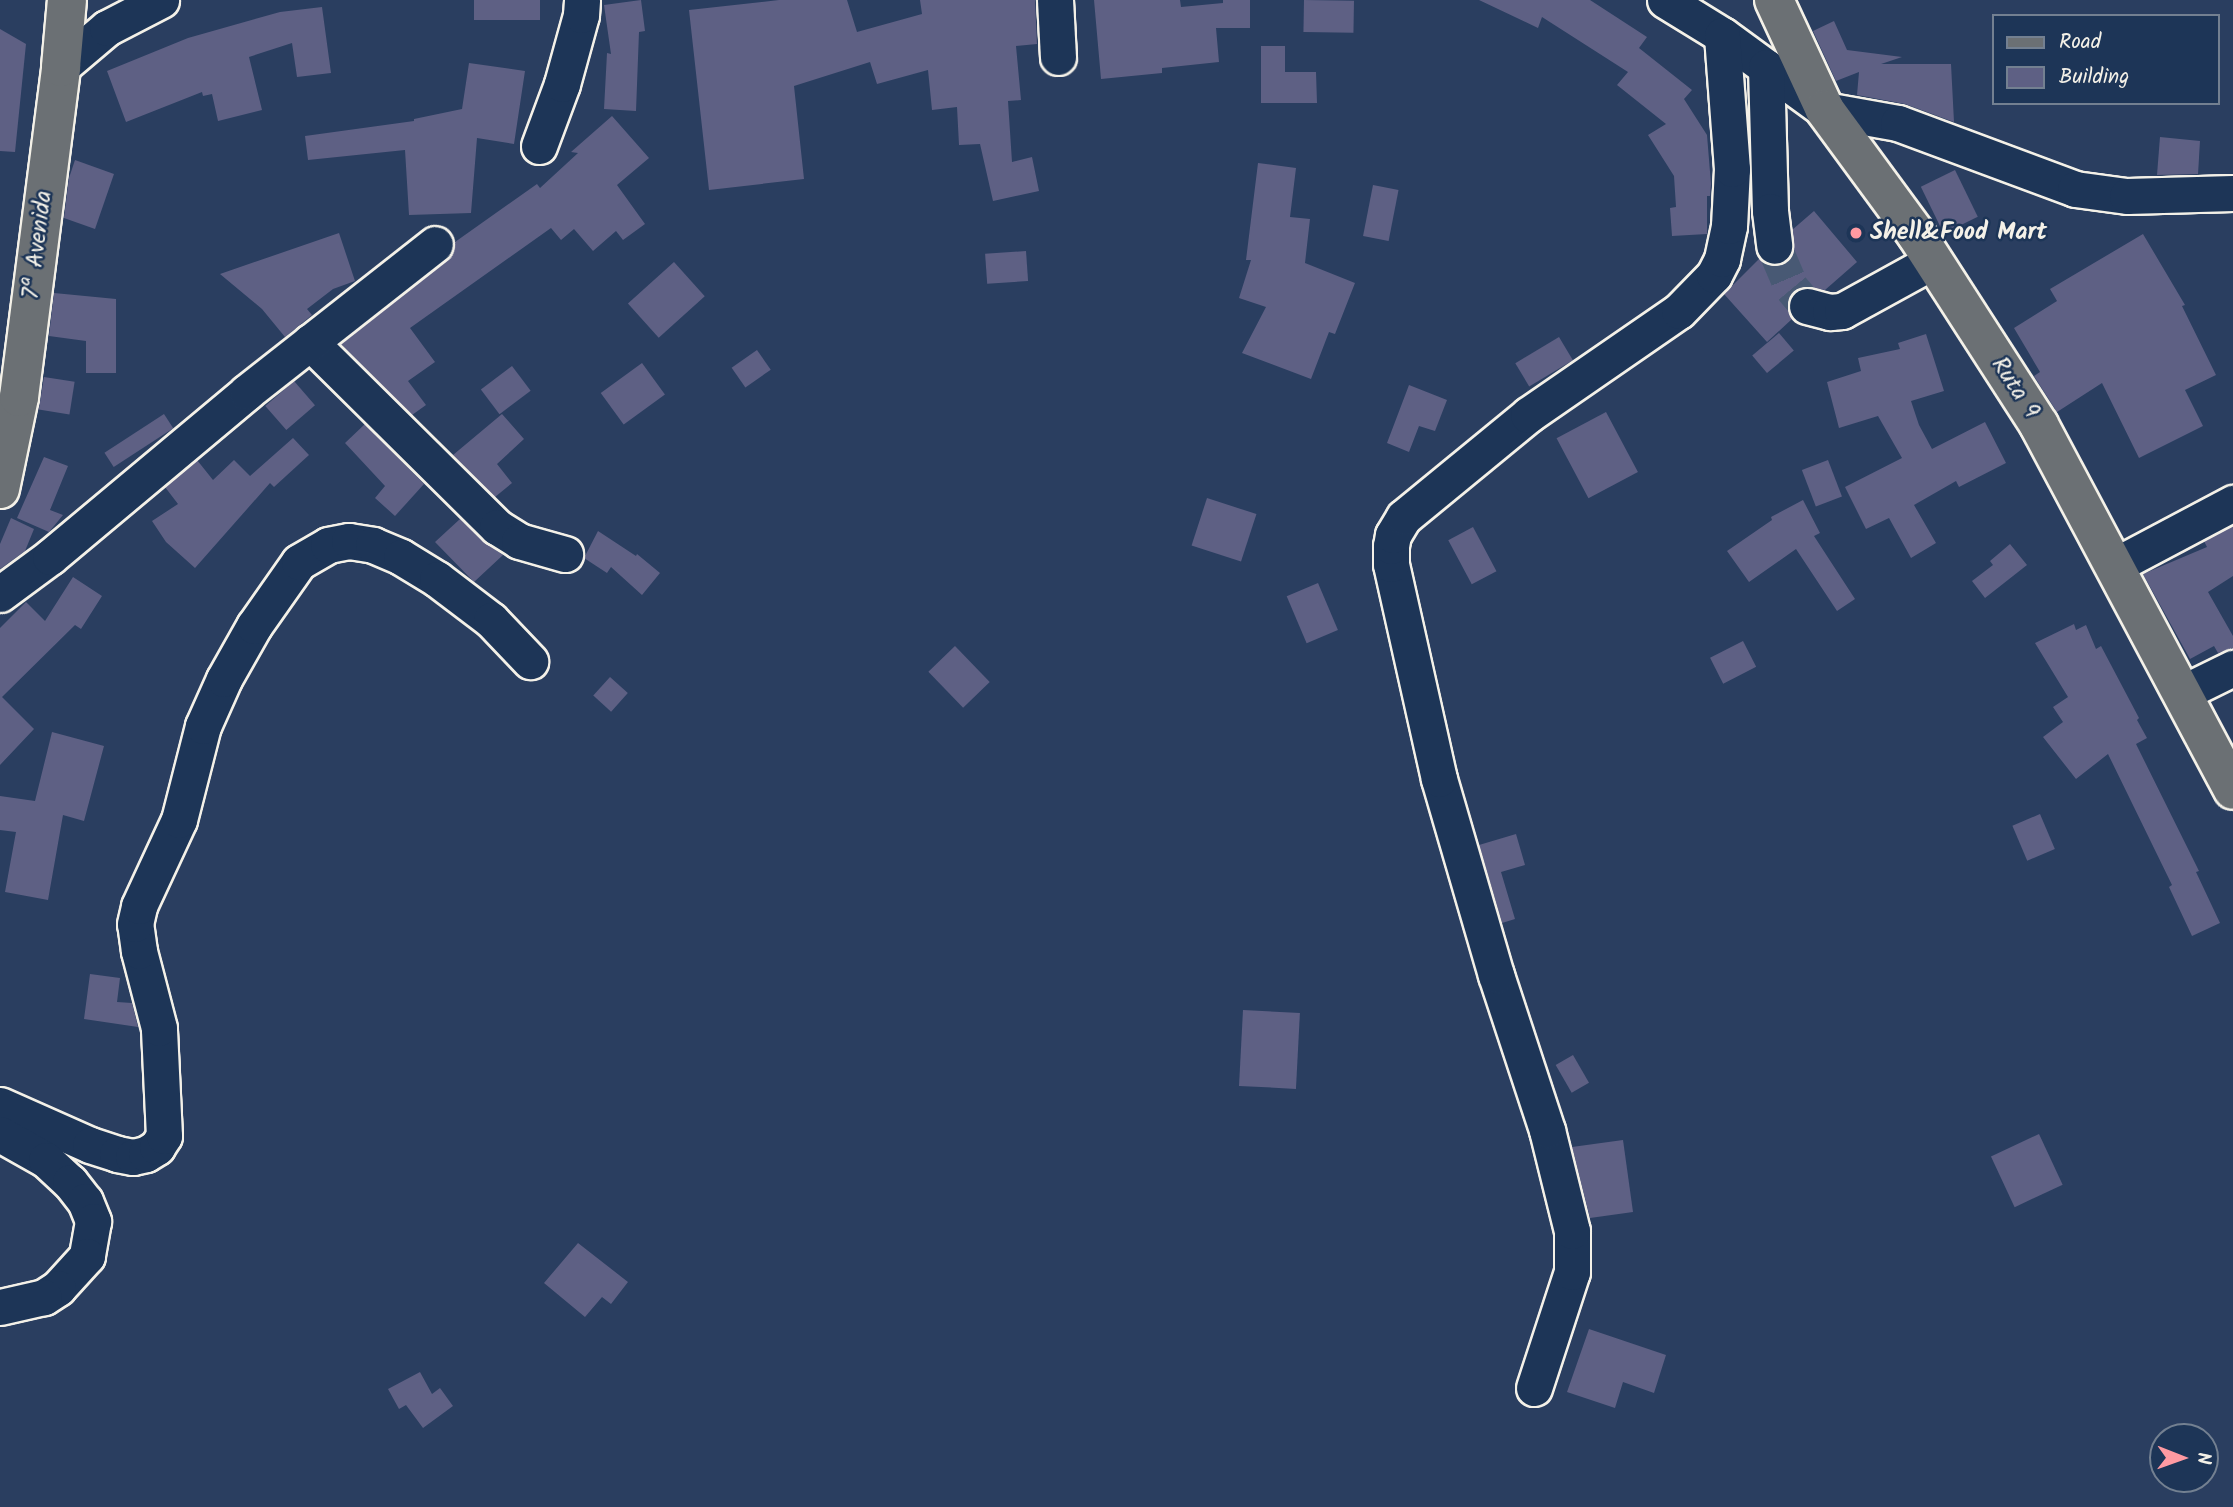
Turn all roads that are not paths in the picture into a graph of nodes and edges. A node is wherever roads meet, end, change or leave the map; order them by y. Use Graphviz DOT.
graph roads {
  1 [pos="67,0"];
  2 [pos="161,0"];
  3 [pos="582,0"];
  4 [pos="1055,0"];
  5 [pos="1665,0"];
  6 [pos="1774,0"];
  7 [pos="1722,35"];
  8 [pos="1058,57"];
  9 [pos="61,67"];
  10 [pos="1766,67"];
  11 [pos="1825,110"];
  12 [pos="539,146"];
  13 [pos="2233,193"];
  14 [pos="435,244"];
  15 [pos="1774,246"];
  16 [pos="1933,261"];
  17 [pos="1808,306"];
  18 [pos="310,342"];
  19 [pos="5,442"];
  20 [pos="0,489"];
  21 [pos="2233,503"];
  22 [pos="565,554"];
  23 [pos="2114,566"];
  24 [pos="0,594"];
  25 [pos="530,662"];
  26 [pos="2233,668"];
  27 [pos="2182,693"];
  28 [pos="2233,790"];
  29 [pos="0,1105"];
  30 [pos="0,1134"];
  31 [pos="0,1307"];
  32 [pos="1534,1388"];
  1 -- 9 [label="main road, 7ª Avenida"];
  2 -- 9 [label="street"];
  3 -- 12 [label="street"];
  4 -- 8 [label="street"];
  5 -- 7 [label="street"];
  6 -- 11 [label="main road, Ruta 9"];
  7 -- 10 [label="street"];
  7 -- 32 [label="street"];
  9 -- 19 [label="main road, 7ª Avenida"];
  10 -- 11 [label="street"];
  10 -- 15 [label="street"];
  11 -- 13 [label="street"];
  11 -- 16 [label="main road, Ruta 9"];
  14 -- 18 [label="street"];
  16 -- 17 [label="street"];
  16 -- 23 [label="main road, Ruta 9"];
  18 -- 22 [label="street"];
  18 -- 24 [label="street"];
  19 -- 20 [label="main road, 7ª Avenida"];
  21 -- 23 [label="street"];
  23 -- 27 [label="main road, Ruta 9"];
  25 -- 29 [label="street"];
  26 -- 27 [label="street"];
  27 -- 28 [label="main road, Ruta 9"];
  30 -- 31 [label="street"];
}
